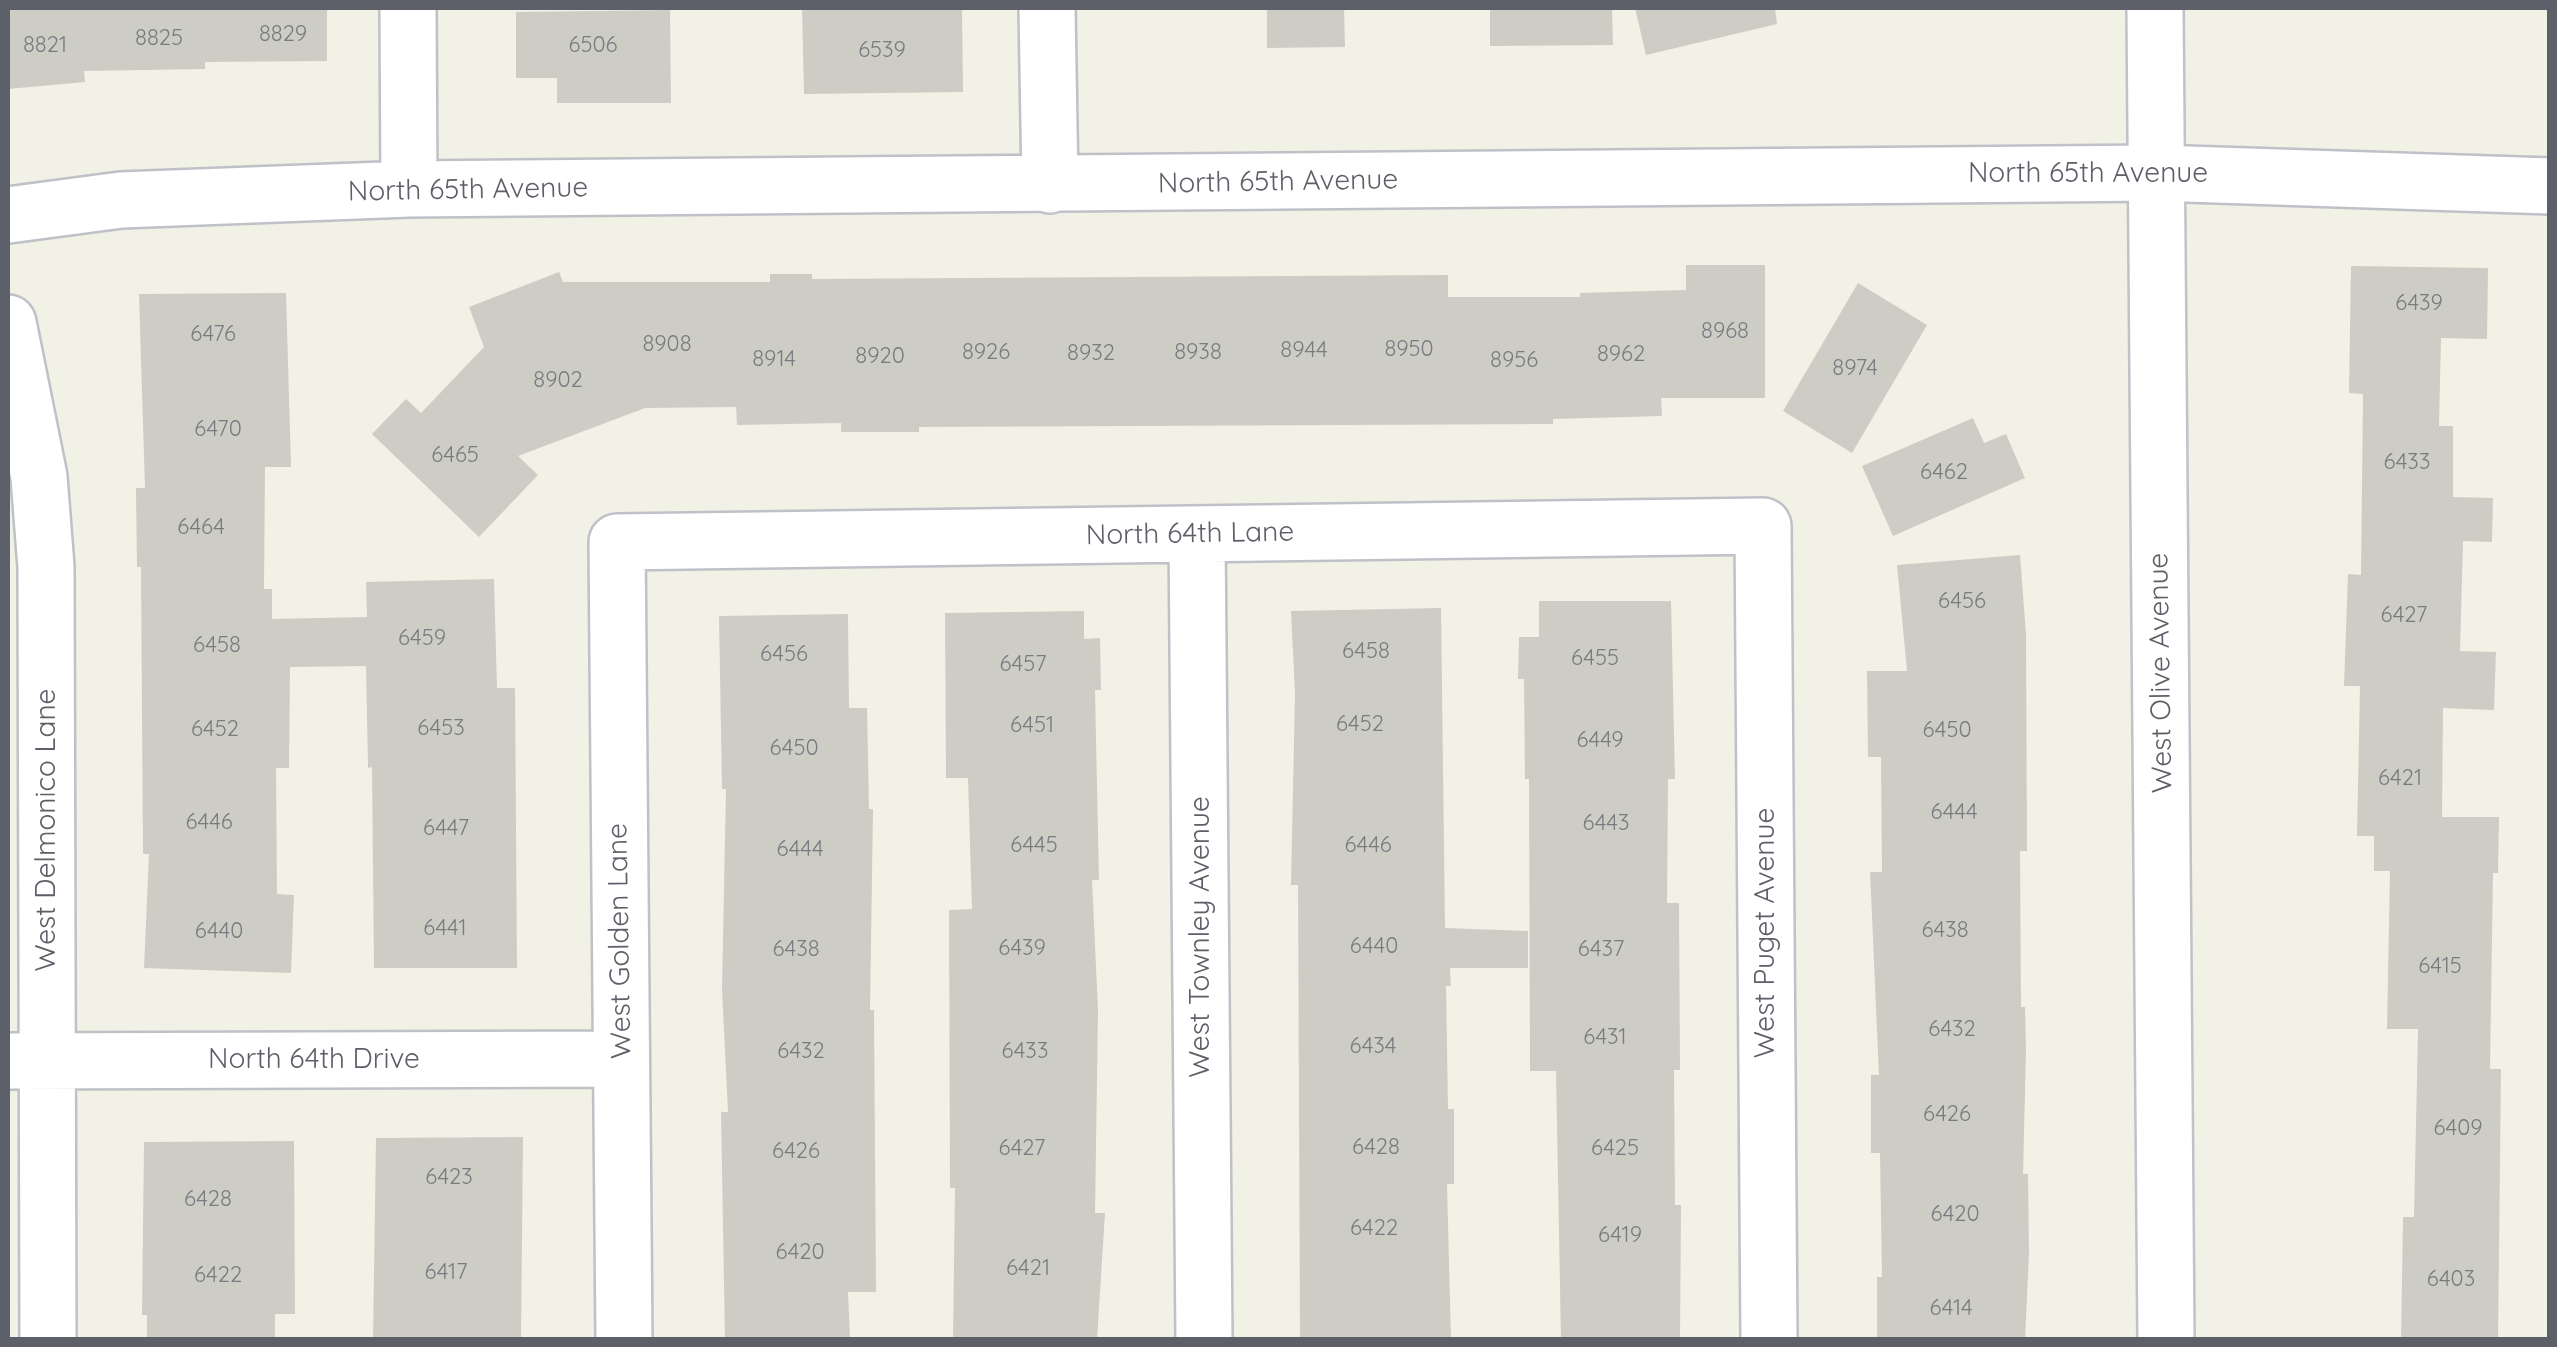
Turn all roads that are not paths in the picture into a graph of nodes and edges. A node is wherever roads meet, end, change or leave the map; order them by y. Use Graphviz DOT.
graph roads {
  1 [pos="408,8"];
  2 [pos="1048,8"];
  3 [pos="2155,8"];
  4 [pos="2156,173"];
  5 [pos="1050,185"];
  6 [pos="2550,186"];
  7 [pos="410,189"];
  8 [pos="8,215"];
  9 [pos="8,323"];
  10 [pos="1763,526"];
  11 [pos="1197,534"];
  12 [pos="617,542"];
  13 [pos="621,1059"];
  14 [pos="27,1061"];
  15 [pos="48,1340"];
  16 [pos="624,1340"];
  17 [pos="1204,1340"];
  18 [pos="1769,1340"];
  19 [pos="2166,1340"];
  1 -- 7 [label="street"];
  2 -- 5 [label="street"];
  3 -- 4 [label="street, West Olive Avenue"];
  4 -- 5 [label="street, North 65th Avenue"];
  4 -- 6 [label="street, North 65th Avenue"];
  4 -- 19 [label="street, West Olive Avenue"];
  5 -- 7 [label="street, North 65th Avenue"];
  7 -- 8 [label="street, North 65th Avenue"];
  9 -- 14 [label="street, West Delmonico Lane"];
  10 -- 11 [label="street, North 64th Lane"];
  10 -- 18 [label="street, West Puget Avenue"];
  11 -- 12 [label="street, North 64th Lane"];
  11 -- 17 [label="street, West Townley Avenue"];
  12 -- 13 [label="street, West Golden Lane"];
  13 -- 14 [label="street, North 64th Drive"];
  13 -- 16 [label="street, West Golden Lane"];
  14 -- 15 [label="street, West Delmonico Lane"];
}
